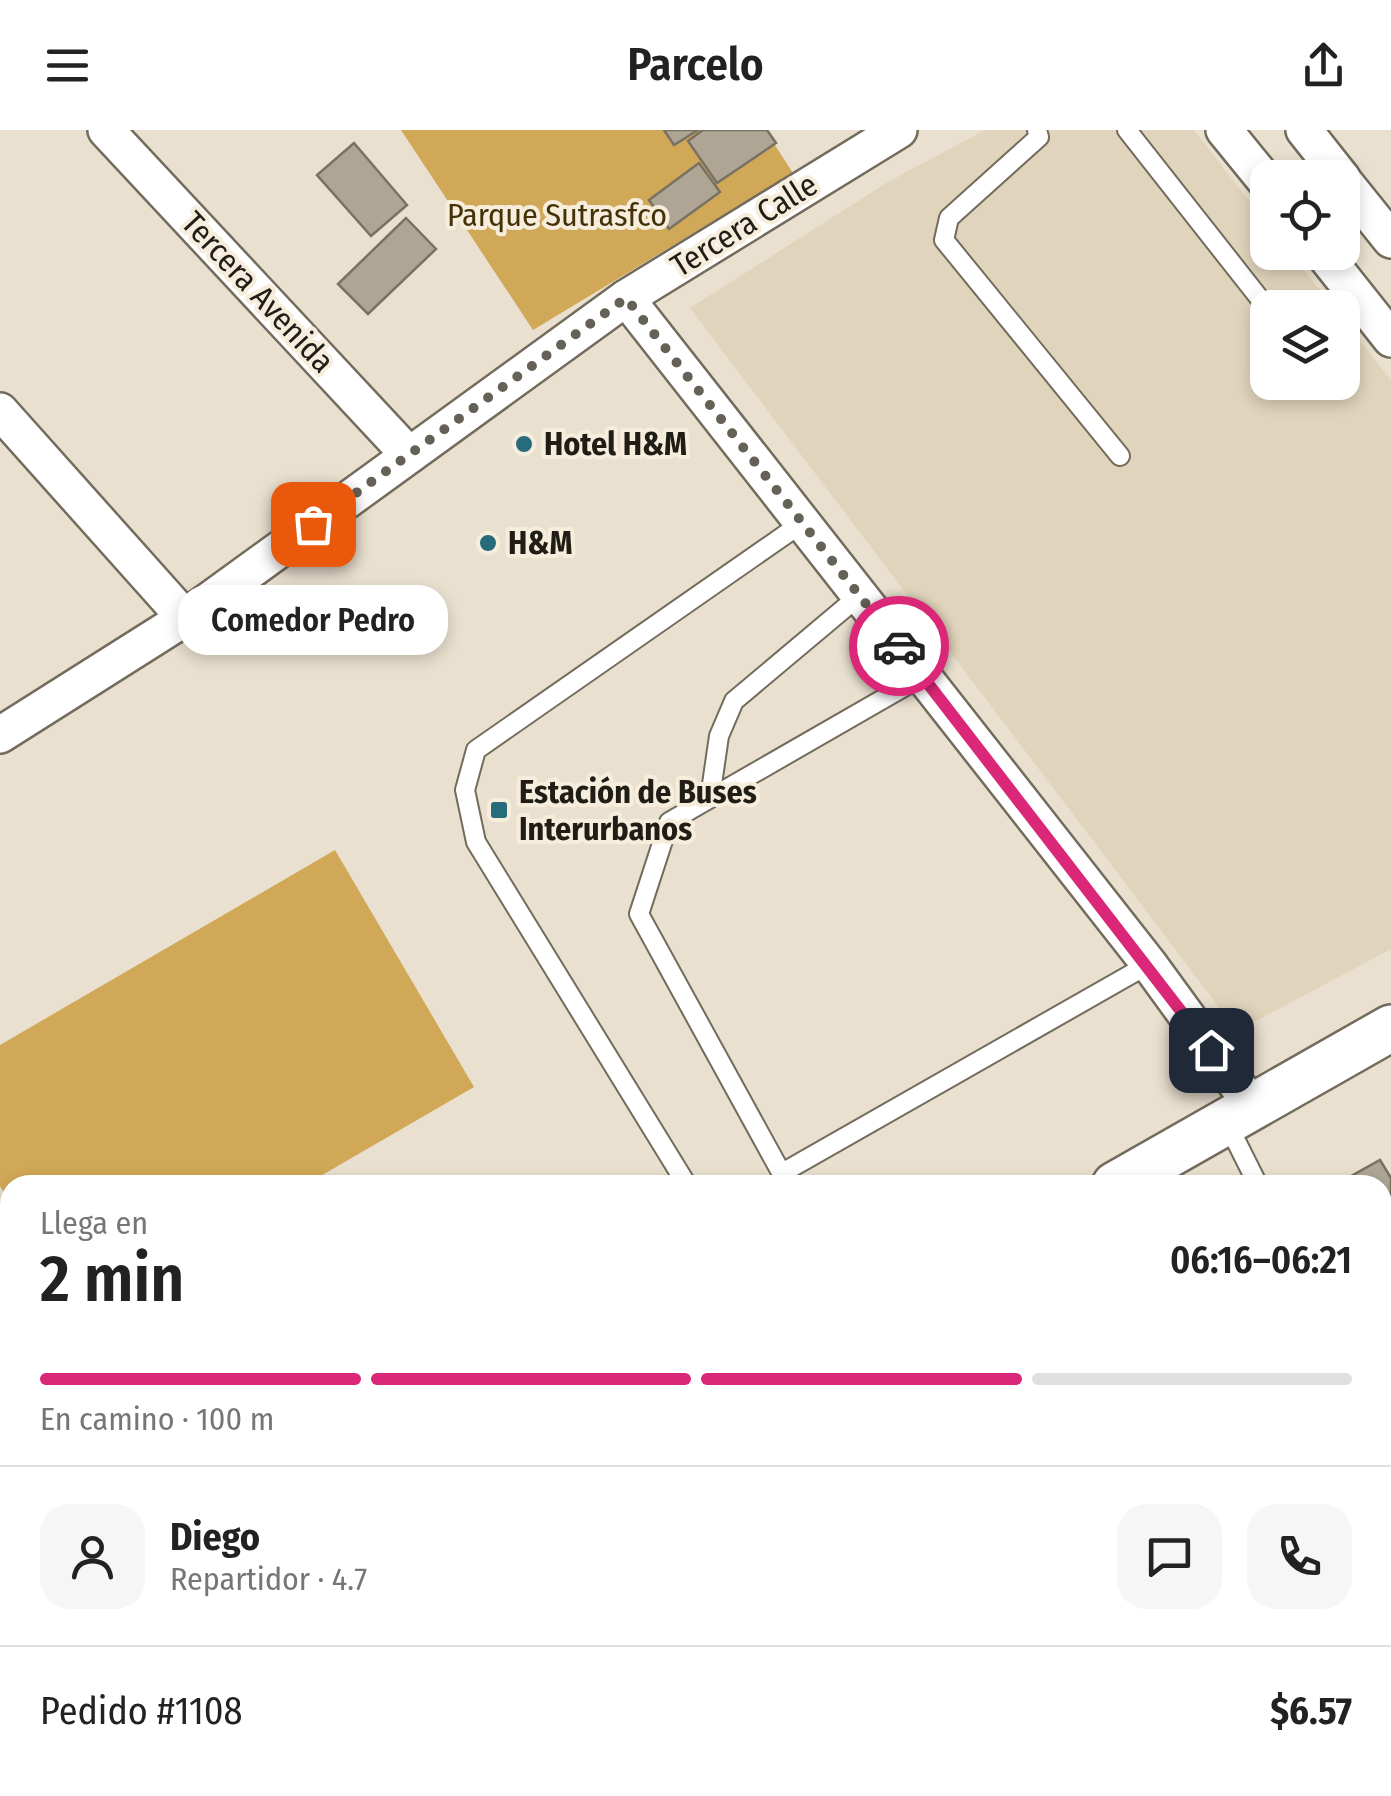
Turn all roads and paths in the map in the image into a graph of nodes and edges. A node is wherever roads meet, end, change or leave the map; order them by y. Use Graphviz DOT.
graph roads {
  1 [pos="106,130"];
  2 [pos="900,130"];
  3 [pos="1037,130"];
  4 [pos="1128,130"];
  5 [pos="1224,130"];
  6 [pos="1304,130"];
  7 [pos="1328,160"];
  8 [pos="1250,162"];
  9 [pos="1360,201"];
  10 [pos="1391,240"];
  11 [pos="1336,270"];
  12 [pos="1253,290"];
  13 [pos="626,298"];
  14 [pos="1391,339"];
  15 [pos="0,411"];
  16 [pos="409,455"];
  17 [pos="1120,456"];
  18 [pos="802,524"];
  19 [pos="859,596"];
  20 [pos="186,618"];
  21 [pos="923,676"];
  22 [pos="0,735"];
  23 [pos="710,798"];
  24 [pos="1148,964"];
  25 [pos="1391,1028"];
  26 [pos="1240,1115"];
  27 [pos="680,1175"];
  28 [pos="783,1175"];
  29 [pos="792,1175"];
  30 [pos="1133,1175"];
  31 [pos="1255,1175"];
  1 -- 16 [label="street, Tercera Avenida"];
  2 -- 13 [label="street, Tercera Calle"];
  3 -- 17 [label="lane"];
  4 -- 12 [label="lane"];
  5 -- 8 [label="street"];
  6 -- 7 [label="street"];
  9 -- 10 [label="street"];
  11 -- 14 [label="street"];
  13 -- 16 [label="street, Tercera Calle"];
  13 -- 18 [label="street"];
  15 -- 20 [label="street"];
  16 -- 20 [label="street, Tercera Calle"];
  18 -- 19 [label="street"];
  18 -- 27 [label="lane"];
  19 -- 21 [label="street"];
  19 -- 23 [label="lane"];
  20 -- 22 [label="street, Tercera Calle"];
  21 -- 23 [label="lane"];
  21 -- 24 [label="street"];
  23 -- 28 [label="lane"];
  24 -- 26 [label="street"];
  24 -- 29 [label="lane"];
  25 -- 26 [label="street"];
  26 -- 30 [label="street"];
  26 -- 31 [label="lane"];
}
